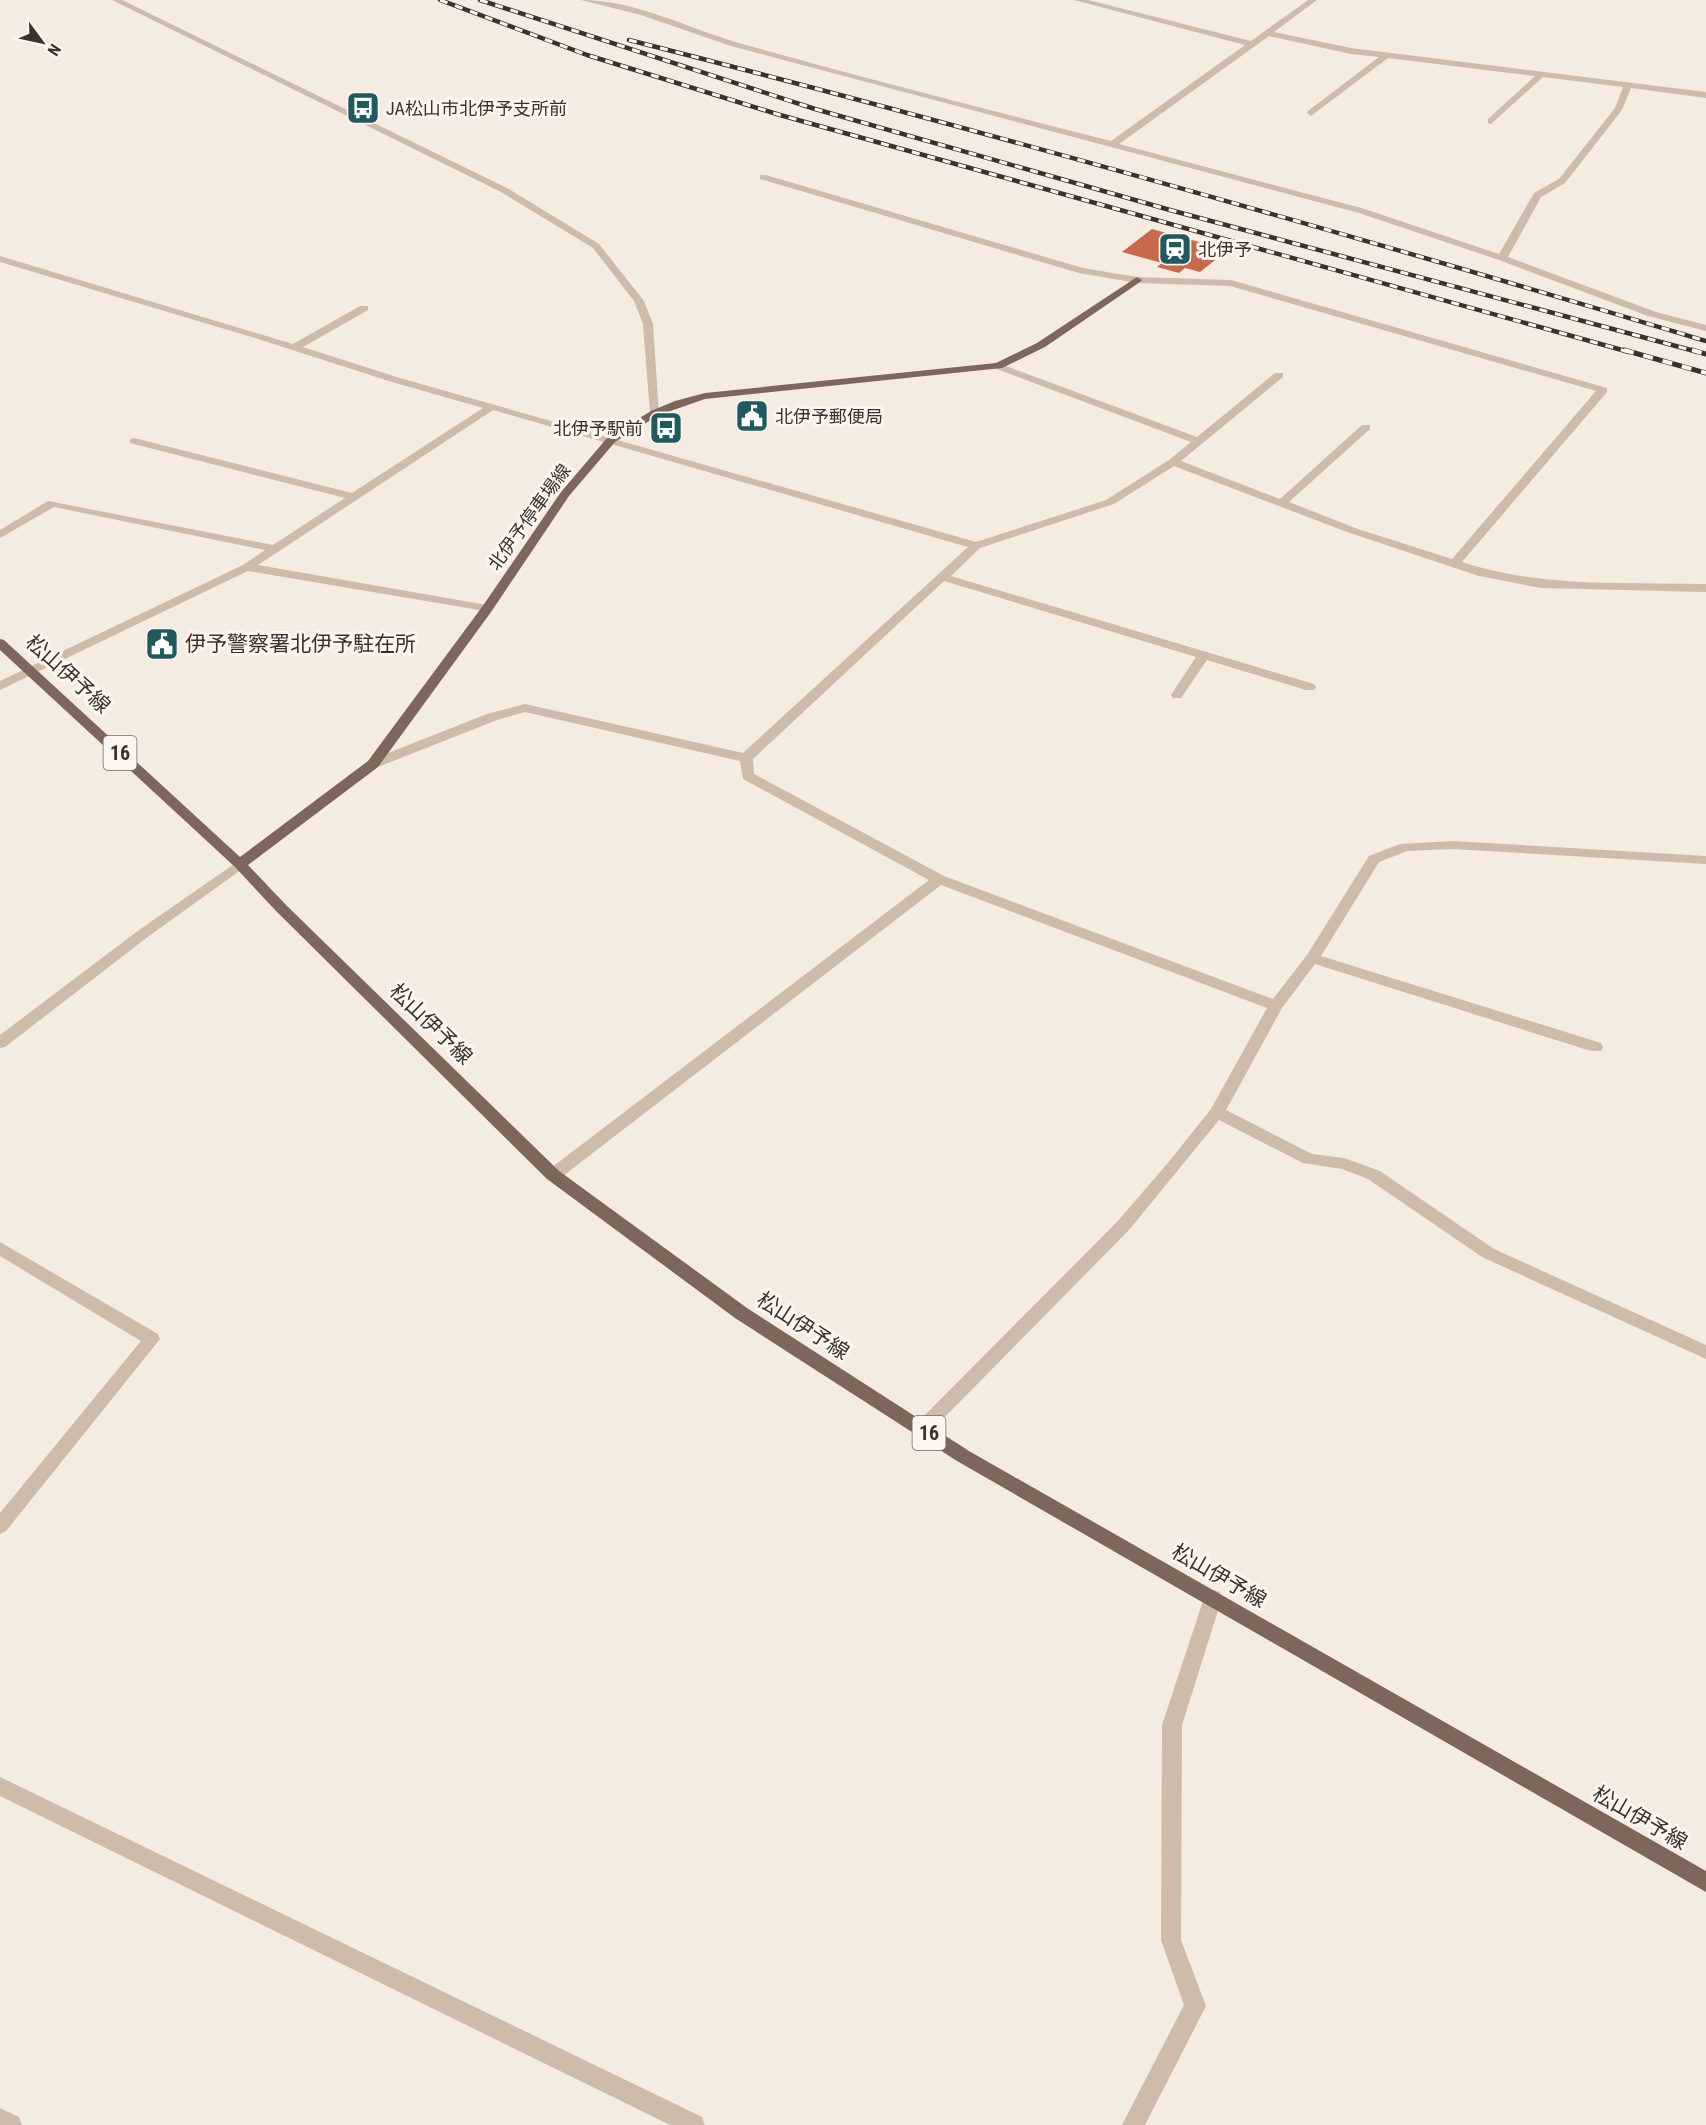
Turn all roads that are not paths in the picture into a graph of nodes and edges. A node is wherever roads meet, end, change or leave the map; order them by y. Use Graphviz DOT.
graph roads {
  1 [pos="116,0"];
  2 [pos="585,0"];
  3 [pos="1078,0"];
  4 [pos="1313,0"];
  5 [pos="1267,33"];
  6 [pos="1252,44"];
  7 [pos="1387,55"];
  8 [pos="1541,75"];
  9 [pos="1628,86"];
  10 [pos="1706,95"];
  11 [pos="1311,112"];
  12 [pos="1491,121"];
  13 [pos="1114,144"];
  14 [pos="763,177"];
  15 [pos="0,258"];
  16 [pos="1502,258"];
  17 [pos="1137,280"];
  18 [pos="364,308"];
  19 [pos="1706,328"];
  20 [pos="295,347"];
  21 [pos="998,366"];
  22 [pos="1279,375"];
  23 [pos="491,407"];
  24 [pos="655,413"];
  25 [pos="1366,427"];
  26 [pos="610,440"];
  27 [pos="134,441"];
  28 [pos="1198,441"];
  29 [pos="1173,462"];
  30 [pos="354,497"];
  31 [pos="1282,503"];
  32 [pos="0,535"];
  33 [pos="976,546"];
  34 [pos="275,549"];
  35 [pos="1454,564"];
  36 [pos="247,567"];
  37 [pos="942,577"];
  38 [pos="1706,588"];
  39 [pos="487,609"];
  40 [pos="0,643"];
  41 [pos="1204,656"];
  42 [pos="31,669"];
  43 [pos="0,686"];
  44 [pos="1310,687"];
  45 [pos="1177,695"];
  46 [pos="746,758"];
  47 [pos="373,764"];
  48 [pos="1706,860"];
  49 [pos="240,864"];
  50 [pos="939,879"];
  51 [pos="1312,958"];
  52 [pos="1276,1006"];
  53 [pos="0,1043"];
  54 [pos="1596,1047"];
  55 [pos="1216,1112"];
  56 [pos="553,1175"];
  57 [pos="0,1248"];
  58 [pos="1706,1352"];
  59 [pos="922,1429"];
  60 [pos="0,1526"];
  61 [pos="1213,1598"];
  62 [pos="0,1786"];
  63 [pos="1706,1882"];
  64 [pos="0,2119"];
  65 [pos="11,2125"];
  66 [pos="694,2125"];
  67 [pos="1133,2125"];
  1 -- 24 [label="street"];
  2 -- 13 [label="street"];
  3 -- 6 [label="street"];
  4 -- 5 [label="street"];
  5 -- 6 [label="street"];
  5 -- 7 [label="street"];
  6 -- 13 [label="street"];
  7 -- 8 [label="street"];
  7 -- 11 [label="street"];
  8 -- 9 [label="street"];
  8 -- 12 [label="street"];
  9 -- 10 [label="street"];
  9 -- 16 [label="street"];
  13 -- 16 [label="street"];
  14 -- 17 [label="street"];
  15 -- 20 [label="street"];
  16 -- 19 [label="street"];
  17 -- 21 [label="main road, 北伊予停車場線"];
  17 -- 35 [label="street"];
  18 -- 20 [label="street"];
  20 -- 23 [label="street"];
  21 -- 24 [label="main road, 北伊予停車場線"];
  21 -- 28 [label="street"];
  22 -- 28 [label="street"];
  23 -- 26 [label="street"];
  23 -- 30 [label="street"];
  24 -- 26 [label="main road, 北伊予停車場線"];
  25 -- 31 [label="street"];
  26 -- 33 [label="street"];
  26 -- 39 [label="main road, 北伊予停車場線"];
  27 -- 30 [label="street"];
  28 -- 29 [label="street"];
  29 -- 31 [label="street"];
  29 -- 33 [label="street"];
  30 -- 34 [label="street"];
  31 -- 35 [label="street"];
  32 -- 34 [label="street"];
  33 -- 37 [label="street"];
  34 -- 36 [label="street"];
  35 -- 38 [label="street"];
  36 -- 39 [label="street"];
  36 -- 42 [label="street"];
  37 -- 41 [label="street"];
  37 -- 46 [label="street"];
  39 -- 47 [label="main road, 北伊予停車場線"];
  40 -- 42 [label="main road, 松山伊予線 / 16"];
  41 -- 44 [label="street"];
  41 -- 45 [label="street"];
  42 -- 43 [label="street"];
  42 -- 49 [label="main road, 松山伊予線 / 16"];
  46 -- 47 [label="street"];
  46 -- 50 [label="street"];
  47 -- 49 [label="main road, 北伊予停車場線"];
  48 -- 51 [label="street"];
  49 -- 53 [label="street"];
  49 -- 56 [label="main road, 松山伊予線 / 16"];
  50 -- 52 [label="street"];
  50 -- 56 [label="street"];
  51 -- 52 [label="street"];
  51 -- 54 [label="street"];
  52 -- 55 [label="street"];
  55 -- 58 [label="street"];
  55 -- 59 [label="street"];
  56 -- 59 [label="main road, 松山伊予線 / 16"];
  57 -- 60 [label="street"];
  59 -- 61 [label="main road, 松山伊予線 / 16"];
  61 -- 63 [label="main road, 松山伊予線 / 16"];
  61 -- 67 [label="street"];
  62 -- 66 [label="street"];
  64 -- 65 [label="street"];
}
